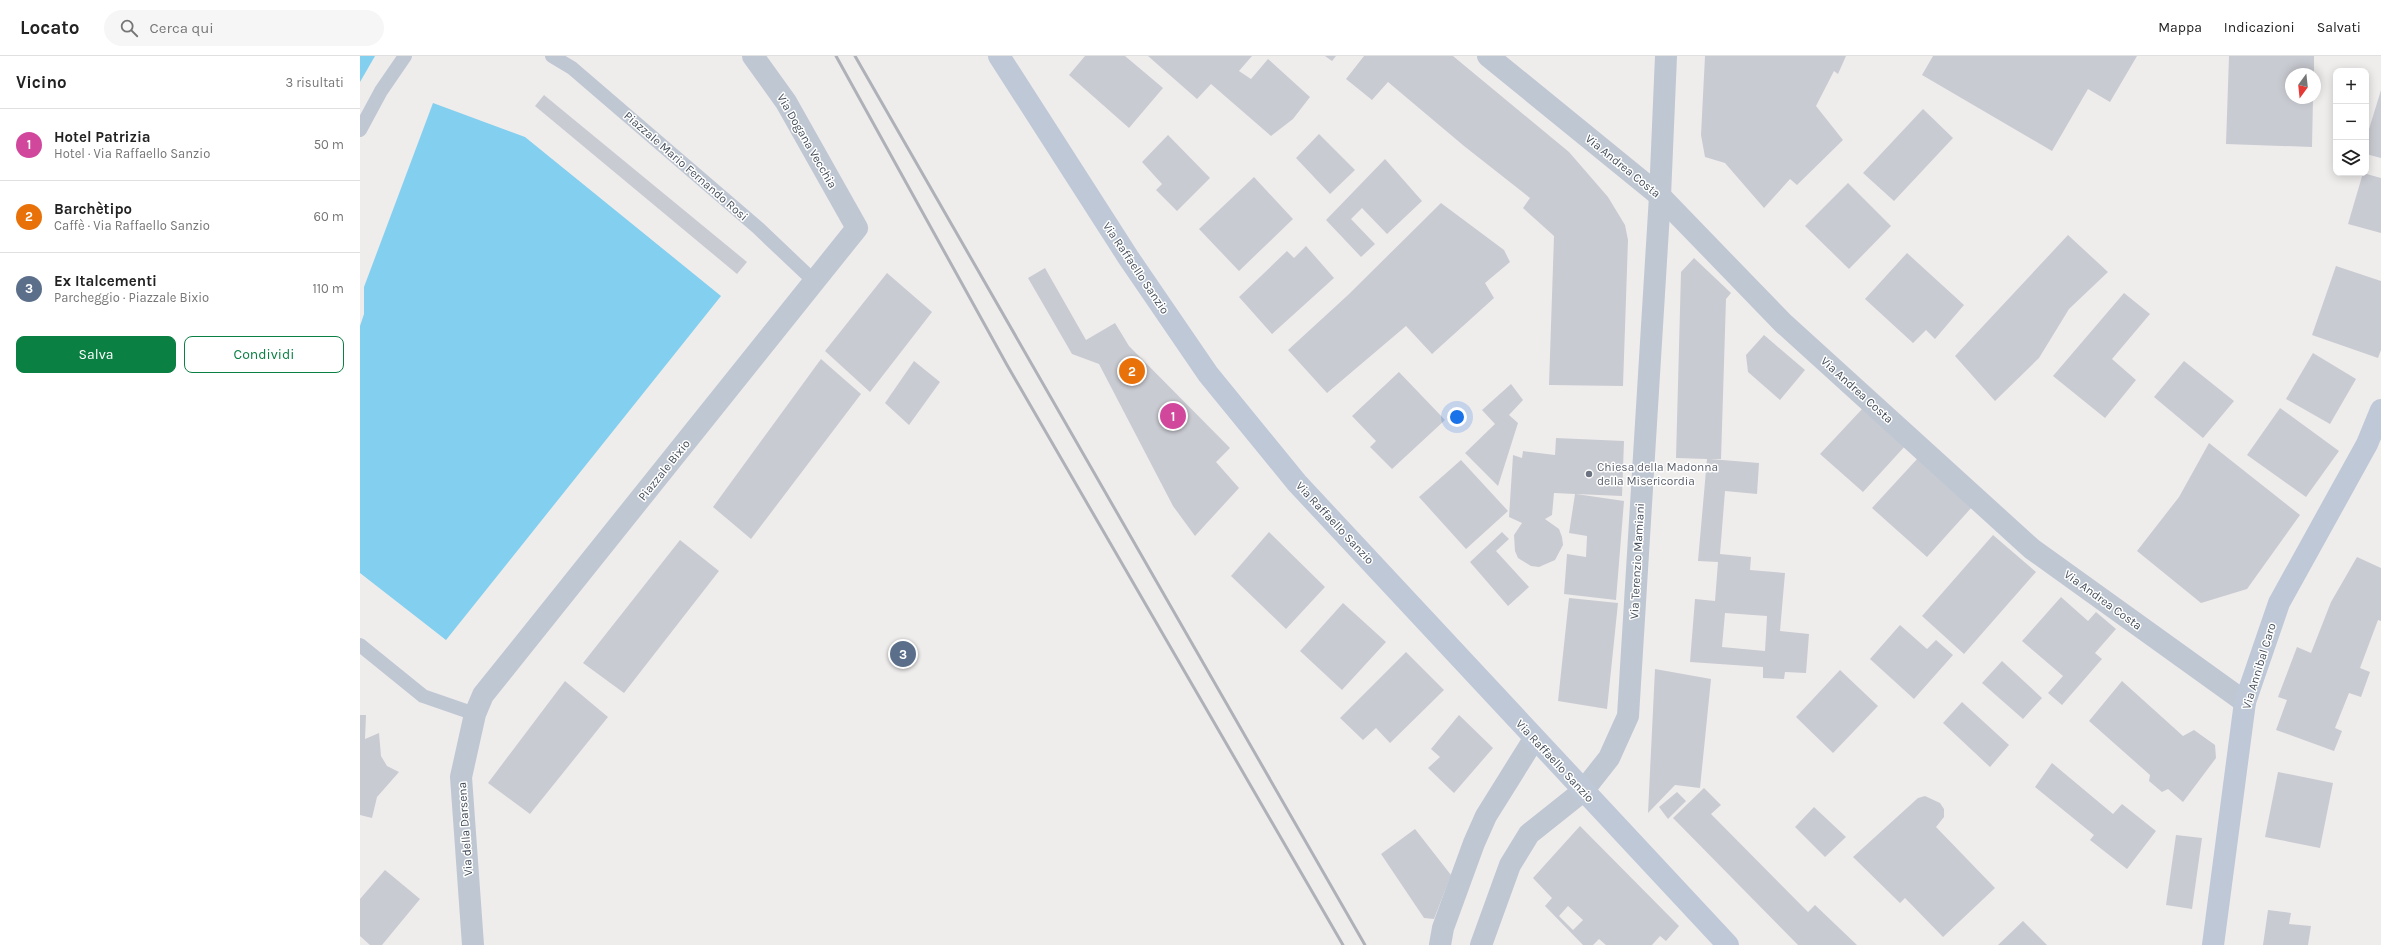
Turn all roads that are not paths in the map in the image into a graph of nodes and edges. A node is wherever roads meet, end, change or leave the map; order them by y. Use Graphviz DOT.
graph roads {
  1 [pos="404,56"];
  2 [pos="552,56"];
  3 [pos="753,56"];
  4 [pos="999,56"];
  5 [pos="1488,56"];
  6 [pos="1666,56"];
  7 [pos="360,130"];
  8 [pos="1660,196"];
  9 [pos="857,228"];
  10 [pos="815,282"];
  11 [pos="2381,410"];
  12 [pos="2374,439"];
  13 [pos="360,644"];
  14 [pos="2246,702"];
  15 [pos="475,714"];
  16 [pos="1534,739"];
  17 [pos="1583,791"];
  18 [pos="473,945"];
  19 [pos="1440,945"];
  20 [pos="1481,945"];
  21 [pos="1728,945"];
  22 [pos="2213,945"];
  1 -- 7 [label="lane"];
  2 -- 10 [label="lane, Piazzale Mario Fernando Rosi"];
  3 -- 9 [label="street, Via Dogana Vecchia"];
  4 -- 16 [label="main road, Via Raffaello Sanzio"];
  5 -- 8 [label="street, Via Andrea Costa"];
  6 -- 8 [label="street, Via Terenzio Mamiani"];
  8 -- 14 [label="street, Via Andrea Costa"];
  8 -- 17 [label="street, Via Terenzio Mamiani"];
  9 -- 10 [label="street, Piazzale Bixio"];
  10 -- 15 [label="street, Piazzale Bixio"];
  11 -- 12 [label="main road, Via Annibal Caro"];
  12 -- 14 [label="main road, Via Annibal Caro"];
  13 -- 15 [label="lane"];
  14 -- 22 [label="main road, Via Annibal Caro"];
  15 -- 18 [label="street, Via della Darsena"];
  16 -- 17 [label="main road, Via Raffaello Sanzio"];
  16 -- 19 [label="street"];
  17 -- 20 [label="street, Via Terenzio Mamiani"];
  17 -- 21 [label="main road, Via Raffaello Sanzio"];
}
